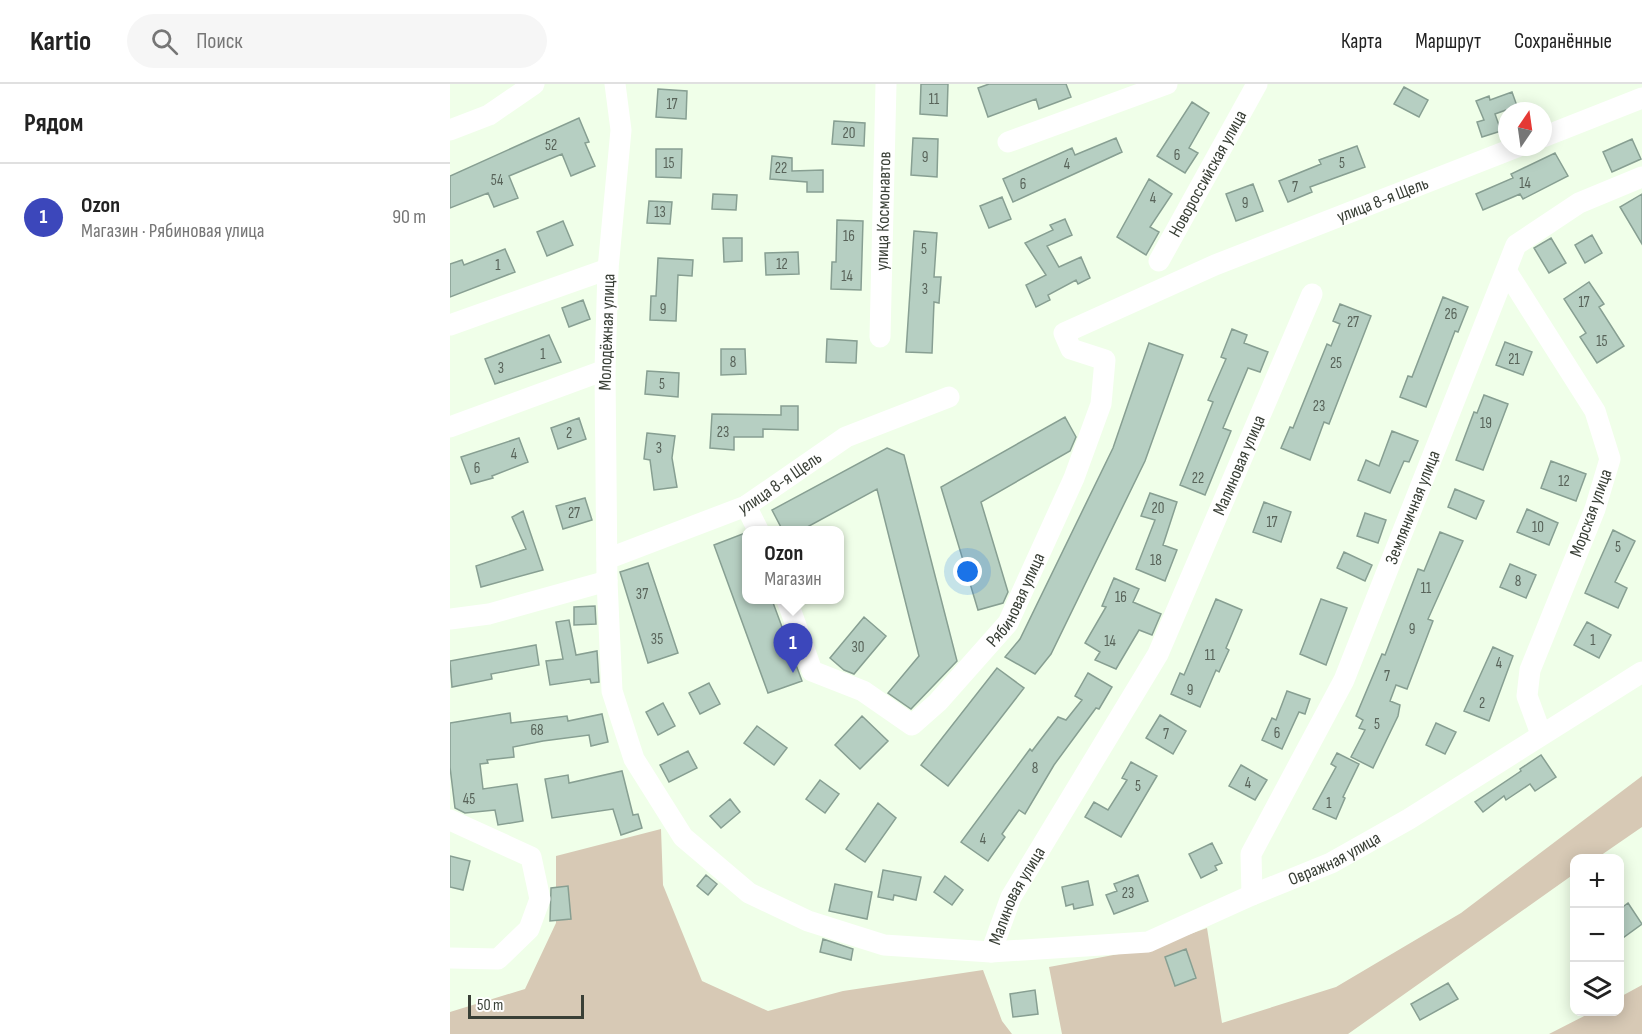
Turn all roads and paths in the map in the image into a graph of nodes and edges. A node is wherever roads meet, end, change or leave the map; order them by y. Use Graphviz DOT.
graph roads {
  1 [pos="534,84"];
  2 [pos="615,84"];
  3 [pos="886,84"];
  4 [pos="1167,84"];
  5 [pos="1257,84"];
  6 [pos="1642,98"];
  7 [pos="450,130"];
  8 [pos="1552,133"];
  9 [pos="1008,142"];
  10 [pos="1498,154"];
  11 [pos="1642,177"];
  12 [pos="1159,261"];
  13 [pos="608,269"];
  14 [pos="1507,272"];
  15 [pos="1312,294"];
  16 [pos="1101,314"];
  17 [pos="450,325"];
  18 [pos="880,337"];
  19 [pos="605,370"];
  20 [pos="949,397"];
  21 [pos="450,426"];
  22 [pos="746,506"];
  23 [pos="756,526"];
  24 [pos="607,560"];
  25 [pos="607,581"];
  26 [pos="788,604"];
  27 [pos="450,619"];
  28 [pos="1642,672"];
  29 [pos="1540,734"];
  30 [pos="450,820"];
  31 [pos="1252,895"];
  32 [pos="991,952"];
  33 [pos="450,958"];
  1 -- 7 [label="street"];
  2 -- 13 [label="street, Молодёжная улица"];
  3 -- 18 [label="street, улица Космонавтов"];
  4 -- 9 [label="street"];
  5 -- 12 [label="street, Новороссийская улица"];
  6 -- 8 [label="street"];
  10 -- 16 [label="street, улица 8-я Щель"];
  11 -- 14 [label="street, Земляничная улица"];
  13 -- 17 [label="street"];
  13 -- 19 [label="street, Молодёжная улица"];
  14 -- 29 [label="street, Морская улица"];
  14 -- 31 [label="street, Земляничная улица"];
  15 -- 32 [label="street, Малиновая улица"];
  16 -- 26 [label="street, Рябиновая улица"];
  19 -- 21 [label="street"];
  19 -- 24 [label="street, Молодёжная улица"];
  20 -- 22 [label="street, улица 8-я Щель"];
  22 -- 23 [label="street"];
  22 -- 24 [label="street, улица 8-я Щель"];
  24 -- 25 [label="street, Молодёжная улица"];
  25 -- 27 [label="street"];
  25 -- 32 [label="street, Малиновая улица"];
  28 -- 29 [label="street, Овражная улица"];
  29 -- 31 [label="street, Овражная улица"];
  30 -- 33 [label="street"];
  31 -- 32 [label="street, Овражная улица"];
}
